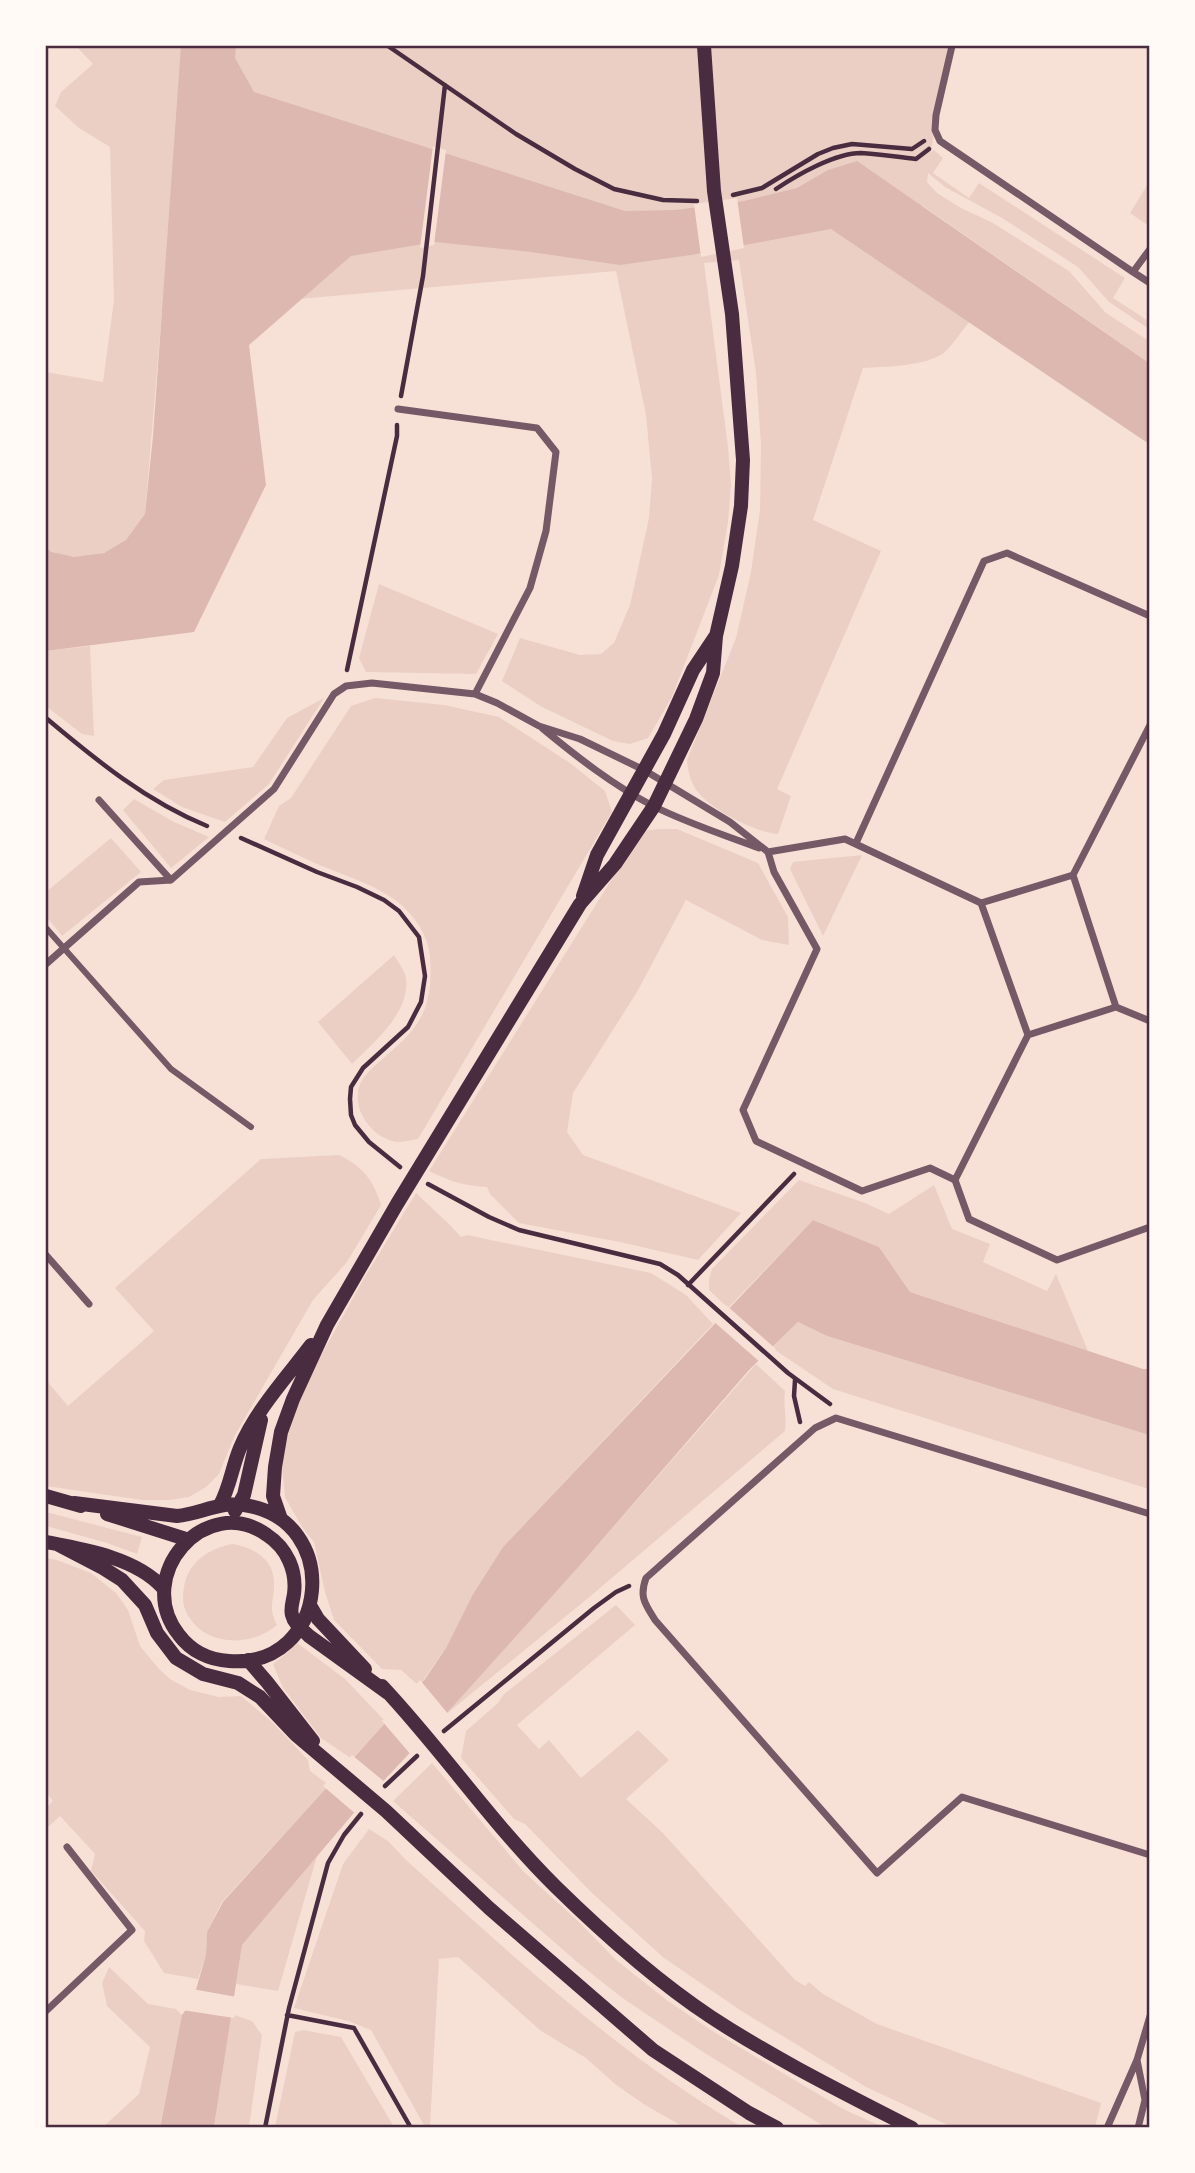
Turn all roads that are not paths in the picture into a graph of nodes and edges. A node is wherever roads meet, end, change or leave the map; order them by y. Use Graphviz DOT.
graph roads {
  1 [pos="704,46"];
  2 [pos="952,46"];
  3 [pos="1150,249"];
  4 [pos="1133,272"];
  5 [pos="1150,283"];
  6 [pos="398,409"];
  7 [pos="1150,616"];
  8 [pos="716,636"];
  9 [pos="475,694"];
  10 [pos="1150,725"];
  11 [pos="538,726"];
  12 [pos="645,770"];
  13 [pos="666,783"];
  14 [pos="632,793"];
  15 [pos="99,800"];
  16 [pos="654,806"];
  17 [pos="856,844"];
  18 [pos="768,852"];
  19 [pos="1073,875"];
  20 [pos="171,880"];
  21 [pos="981,902"];
  22 [pos="580,904"];
  23 [pos="46,928"];
  24 [pos="63,949"];
  25 [pos="46,964"];
  26 [pos="1115,1007"];
  27 [pos="1150,1021"];
  28 [pos="1028,1035"];
  29 [pos="251,1127"];
  30 [pos="955,1180"];
  31 [pos="1150,1227"];
  32 [pos="46,1255"];
  33 [pos="89,1304"];
  34 [pos="327,1325"];
  35 [pos="265,1405"];
  36 [pos="46,1496"];
  37 [pos="74,1503"];
  38 [pos="241,1504"];
  39 [pos="220,1505"];
  40 [pos="1150,1514"];
  41 [pos="281,1519"];
  42 [pos="226,1524"];
  43 [pos="189,1540"];
  44 [pos="51,1543"];
  45 [pos="163,1588"];
  46 [pos="311,1607"];
  47 [pos="300,1628"];
  48 [pos="248,1660"];
  49 [pos="388,1693"];
  50 [pos="324,1756"];
  51 [pos="67,1847"];
  52 [pos="1150,1855"];
  53 [pos="46,2011"];
  54 [pos="1150,2016"];
  55 [pos="1137,2060"];
  56 [pos="777,2127"];
  57 [pos="912,2127"];
  58 [pos="1107,2127"];
  59 [pos="1138,2127"];
  1 -- 8 [label="main road"];
  2 -- 4 [label="street"];
  3 -- 4 [label="street"];
  4 -- 5 [label="street"];
  6 -- 9 [label="street"];
  7 -- 17 [label="street"];
  8 -- 12 [label="main road"];
  8 -- 13 [label="main road"];
  9 -- 11 [label="street"];
  9 -- 20 [label="street"];
  10 -- 19 [label="street"];
  11 -- 12 [label="street"];
  11 -- 14 [label="street"];
  12 -- 13 [label="street"];
  12 -- 14 [label="main road"];
  13 -- 16 [label="main road"];
  13 -- 18 [label="street"];
  14 -- 16 [label="street"];
  14 -- 22 [label="main road"];
  15 -- 20 [label="street"];
  16 -- 18 [label="street"];
  16 -- 22 [label="main road"];
  17 -- 18 [label="street"];
  17 -- 21 [label="street"];
  18 -- 30 [label="street"];
  19 -- 21 [label="street"];
  19 -- 26 [label="street"];
  20 -- 24 [label="street"];
  21 -- 28 [label="street"];
  22 -- 34 [label="main road"];
  23 -- 24 [label="street"];
  24 -- 25 [label="street"];
  24 -- 29 [label="street"];
  26 -- 27 [label="street"];
  26 -- 28 [label="street"];
  28 -- 30 [label="street"];
  30 -- 31 [label="street"];
  32 -- 33 [label="street"];
  34 -- 35 [label="main road"];
  34 -- 41 [label="main road"];
  35 -- 38 [label="main road"];
  35 -- 39 [label="main road"];
  36 -- 37 [label="main road"];
  37 -- 39 [label="main road"];
  37 -- 43 [label="main road"];
  38 -- 39 [label="main road"];
  38 -- 41 [label="main road"];
  38 -- 42 [label="main road"];
  40 -- 52 [label="street"];
  41 -- 46 [label="main road"];
  42 -- 43 [label="main road"];
  42 -- 47 [label="main road"];
  43 -- 45 [label="main road"];
  44 -- 45 [label="main road"];
  44 -- 50 [label="main road"];
  45 -- 48 [label="main road"];
  46 -- 47 [label="main road"];
  46 -- 49 [label="main road"];
  47 -- 48 [label="main road"];
  47 -- 49 [label="main road"];
  48 -- 50 [label="main road"];
  49 -- 57 [label="main road"];
  50 -- 56 [label="main road"];
  51 -- 53 [label="street"];
  54 -- 55 [label="street"];
  55 -- 58 [label="street"];
  55 -- 59 [label="street"];
}
